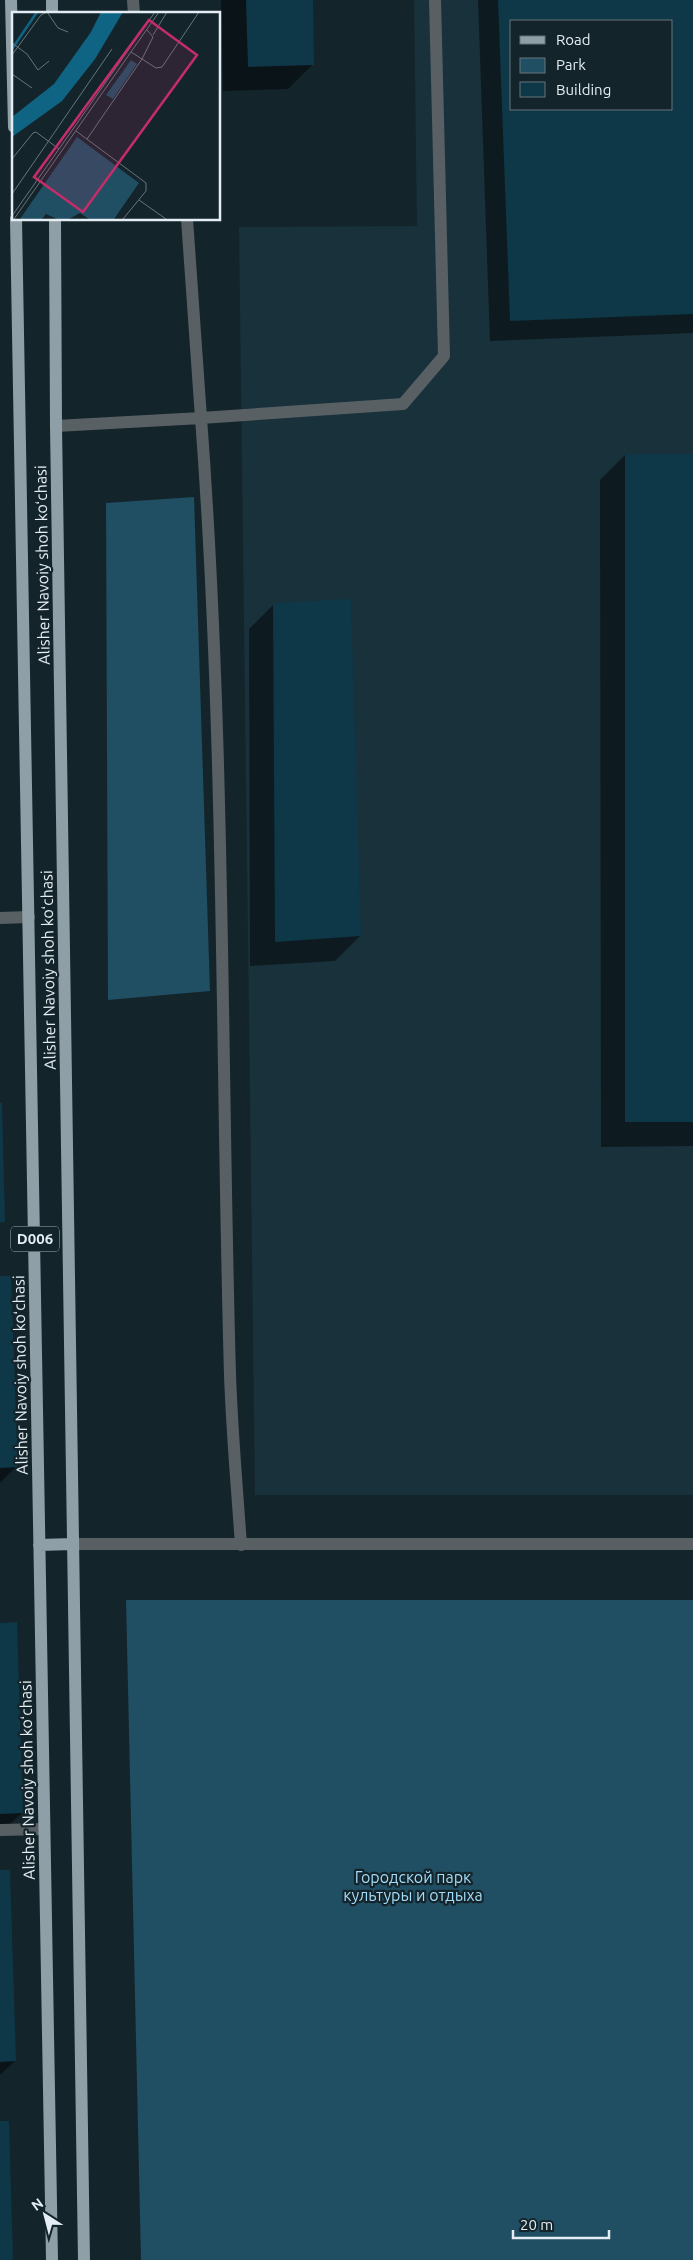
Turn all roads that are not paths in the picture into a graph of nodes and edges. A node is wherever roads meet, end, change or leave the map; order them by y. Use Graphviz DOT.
graph roads {
  1 [pos="11,0"];
  2 [pos="435,0"];
  3 [pos="12,42"];
  4 [pos="16,220"];
  5 [pos="55,220"];
  6 [pos="187,220"];
  7 [pos="201,418"];
  8 [pos="56,426"];
  9 [pos="29,917"];
  10 [pos="0,918"];
  11 [pos="73,1544"];
  12 [pos="693,1544"];
  13 [pos="40,1545"];
  14 [pos="241,1545"];
  15 [pos="44,1829"];
  16 [pos="0,1830"];
  17 [pos="52,2260"];
  18 [pos="84,2260"];
  1 -- 3 [label="main road"];
  2 -- 7 [label="street"];
  4 -- 9 [label="main road, Alisher Navoiy shoh koʻchasi / D006"];
  5 -- 8 [label="main road, Alisher Navoiy shoh koʻchasi / D006"];
  6 -- 7 [label="street"];
  7 -- 8 [label="street"];
  7 -- 14 [label="street"];
  8 -- 11 [label="main road, Alisher Navoiy shoh koʻchasi / D006"];
  9 -- 10 [label="street"];
  9 -- 13 [label="main road, Alisher Navoiy shoh koʻchasi / D006"];
  11 -- 13 [label="main road"];
  11 -- 14 [label="street"];
  11 -- 18 [label="main road, Alisher Navoiy shoh koʻchasi / D006"];
  12 -- 14 [label="street"];
  13 -- 15 [label="main road, Alisher Navoiy shoh koʻchasi / D006"];
  15 -- 16 [label="street"];
  15 -- 17 [label="main road, Alisher Navoiy shoh koʻchasi / D006"];
}
